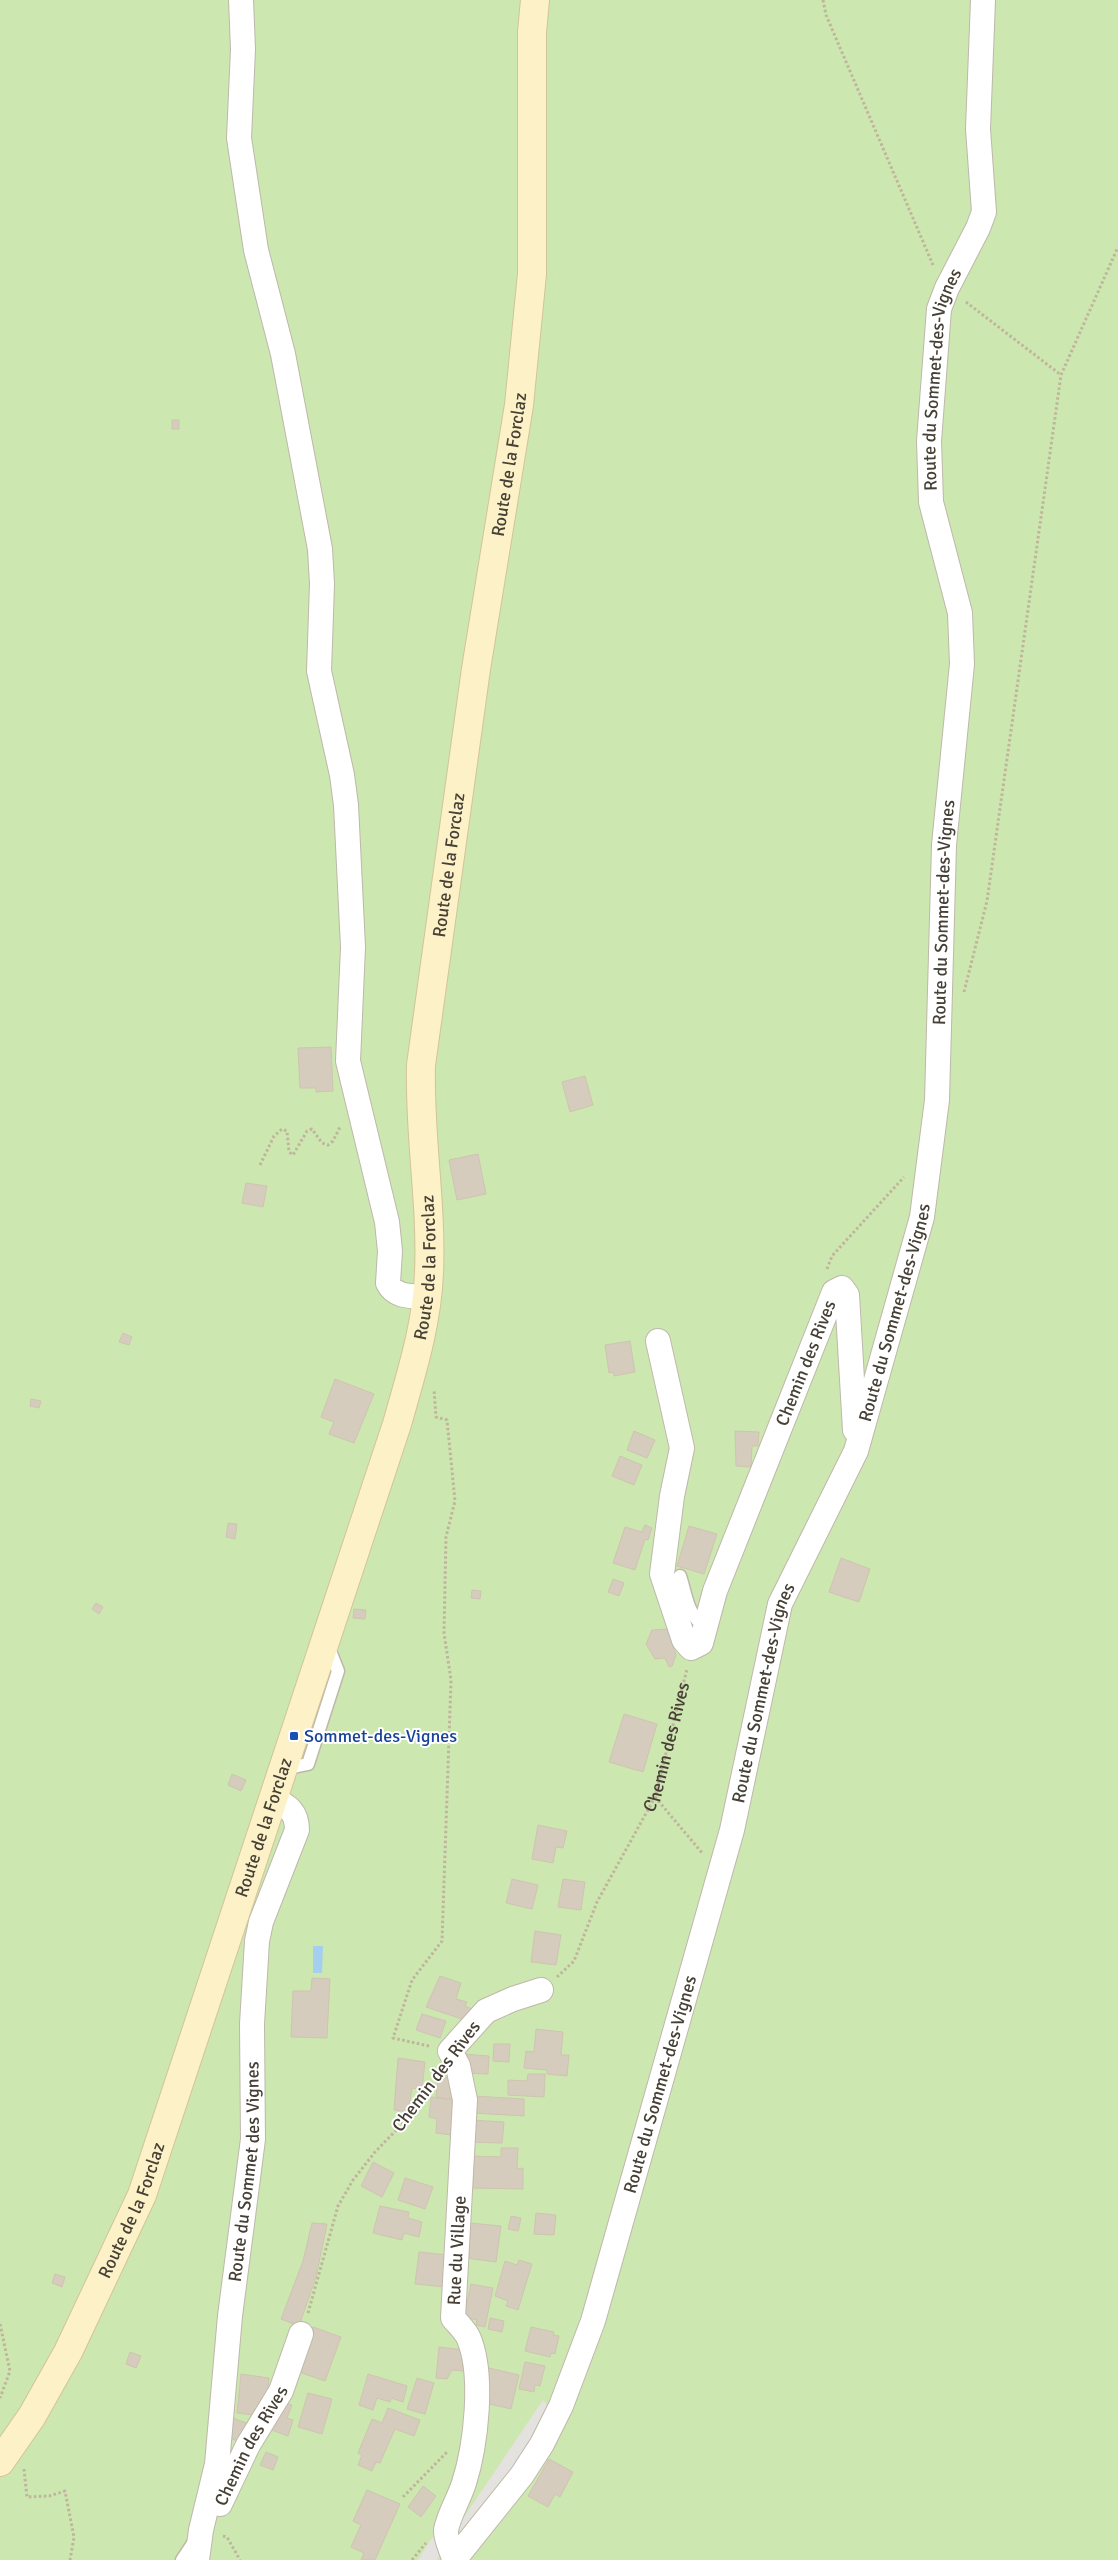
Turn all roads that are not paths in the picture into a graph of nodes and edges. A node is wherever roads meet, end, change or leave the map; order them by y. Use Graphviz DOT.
graph roads {
  1 [pos="241,0"];
  2 [pos="535,0"];
  3 [pos="983,0"];
  4 [pos="427,1298"];
  5 [pos="658,1341"];
  6 [pos="856,1450"];
  7 [pos="680,1576"];
  8 [pos="704,1624"];
  9 [pos="274,1800"];
  10 [pos="541,1990"];
  11 [pos="450,2051"];
  12 [pos="300,2334"];
  13 [pos="11,2463"];
  14 [pos="200,2533"];
  15 [pos="182,2560"];
  16 [pos="197,2560"];
  17 [pos="455,2560"];
  1 -- 4 [label="street"];
  2 -- 4 [label="main road, Route de la Forclaz"];
  3 -- 6 [label="street, Route du Sommet-des-Vignes"];
  4 -- 9 [label="main road, Route de la Forclaz"];
  5 -- 8 [label="street, Chemin des Rives"];
  6 -- 8 [label="street, Chemin des Rives"];
  6 -- 17 [label="street, Route du Sommet-des-Vignes"];
  7 -- 8 [label="lane"];
  9 -- 13 [label="main road, Route de la Forclaz"];
  9 -- 14 [label="street, Route du Sommet des Vignes"];
  10 -- 11 [label="street, Chemin des Rives"];
  11 -- 17 [label="street, Rue du Village"];
  12 -- 14 [label="street, Chemin des Rives"];
  14 -- 15 [label="lane"];
  14 -- 16 [label="street, Route du Sommet des Vignes"];
}
